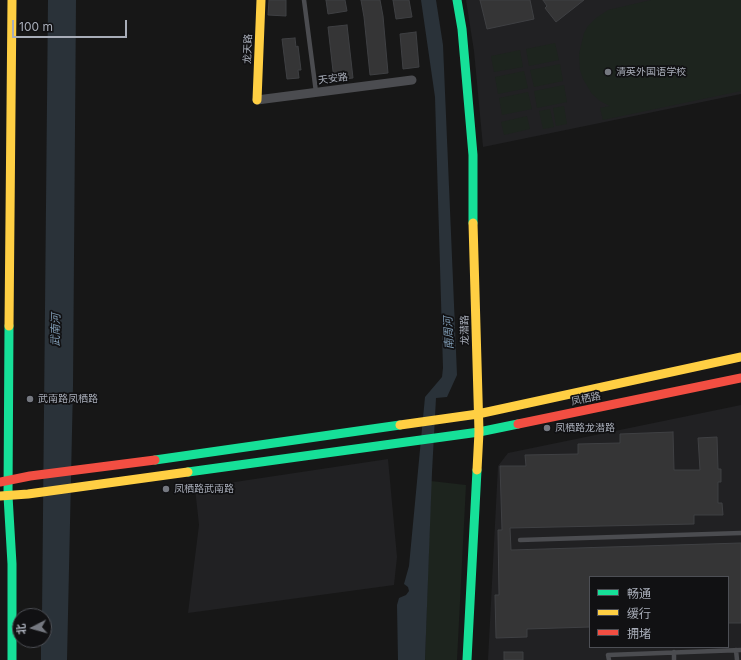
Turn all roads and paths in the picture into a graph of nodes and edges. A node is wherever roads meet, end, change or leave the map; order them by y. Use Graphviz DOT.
graph roads {
  1 [pos="12,0"];
  2 [pos="261,0"];
  3 [pos="304,0"];
  4 [pos="457,0"];
  5 [pos="412,80"];
  6 [pos="316,92"];
  7 [pos="256,100"];
  8 [pos="741,357"];
  9 [pos="741,378"];
  10 [pos="478,414"];
  11 [pos="479,432"];
  12 [pos="4,481"];
  13 [pos="4,496"];
  14 [pos="741,533"];
  15 [pos="520,540"];
  16 [pos="739,650"];
  17 [pos="674,652"];
  18 [pos="12,660"];
  19 [pos="467,660"];
  20 [pos="609,660"];
  21 [pos="674,660"];
  22 [pos="737,660"];
  1 -- 12 [label="main road"];
  2 -- 7 [label="main road, 龙天路"];
  3 -- 6 [label="lane"];
  4 -- 10 [label="main road, 龙潜路"];
  5 -- 6 [label="street, 天安路"];
  6 -- 7 [label="street, 天安路"];
  8 -- 10 [label="main road, 凤栖路"];
  9 -- 11 [label="main road, 凤栖路"];
  10 -- 11 [label="main road, 龙潜路"];
  10 -- 12 [label="main road, 凤栖路"];
  11 -- 13 [label="main road, 凤栖路"];
  11 -- 19 [label="main road, 龙潜路"];
  12 -- 13 [label="main road"];
  13 -- 18 [label="main road"];
  14 -- 15 [label="lane"];
  16 -- 17 [label="lane"];
  16 -- 22 [label="lane"];
  17 -- 20 [label="lane"];
  17 -- 21 [label="lane"];
}
